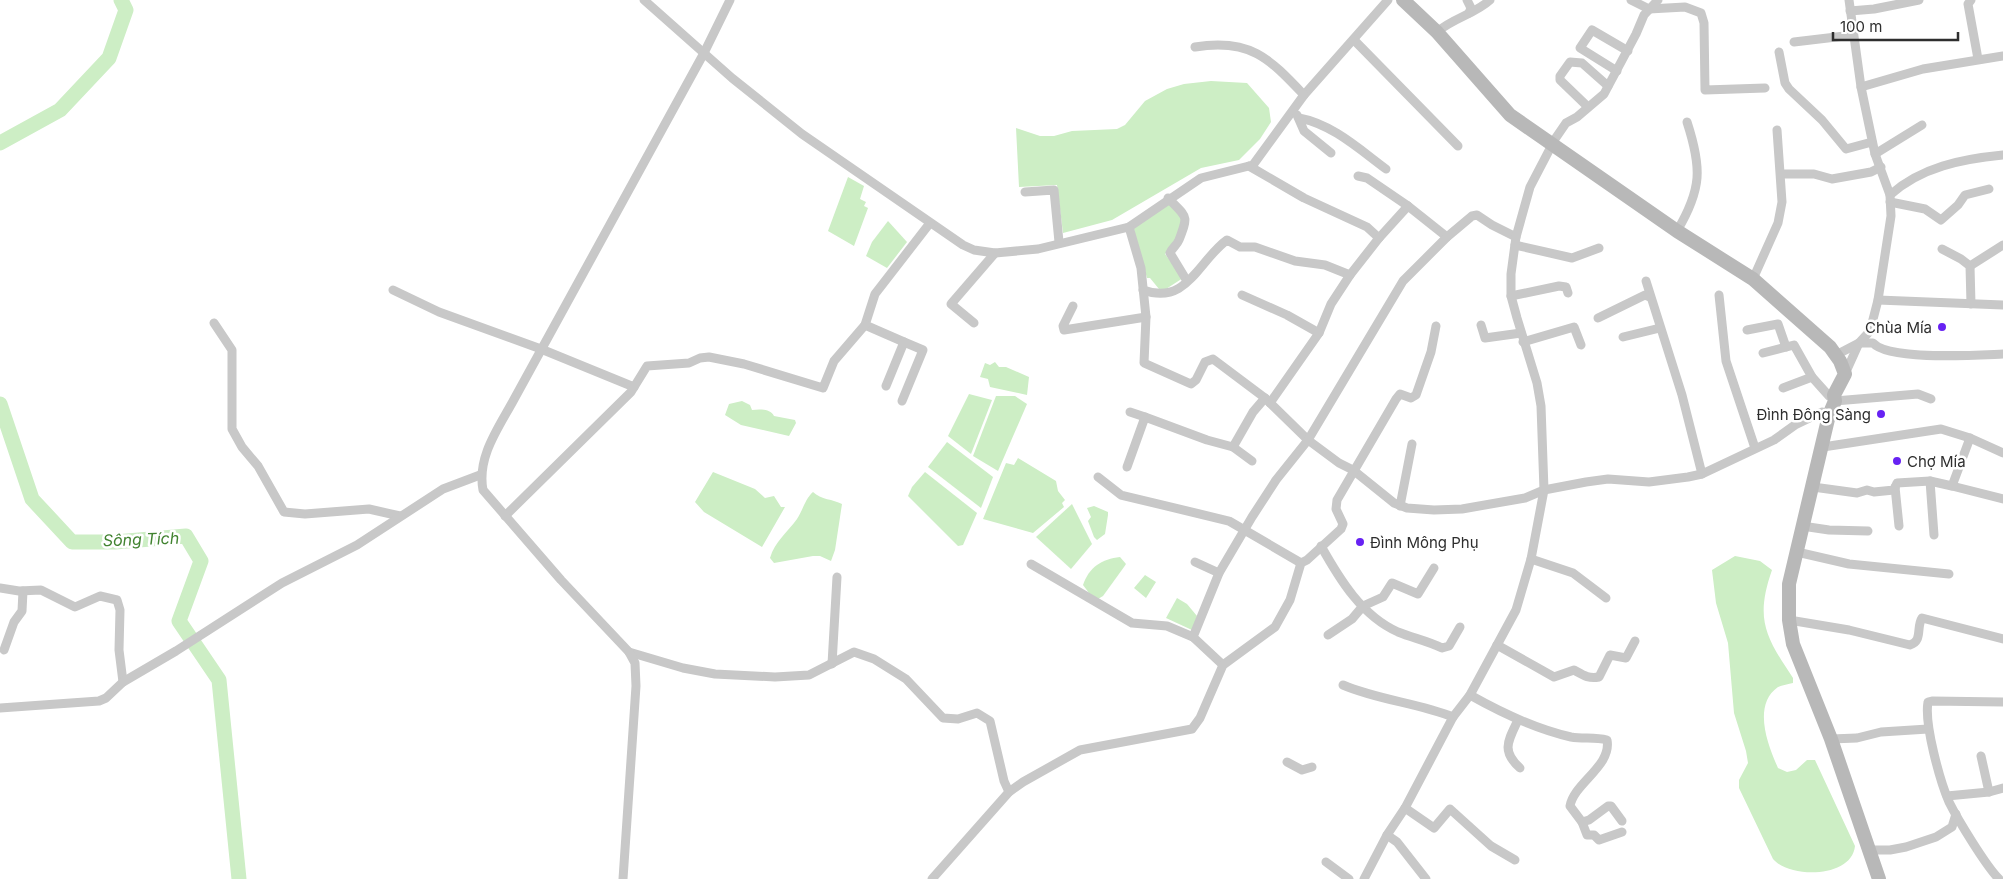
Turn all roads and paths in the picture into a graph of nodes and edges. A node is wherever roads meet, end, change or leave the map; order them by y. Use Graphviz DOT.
graph roads {
  1 [pos="644,0"];
  2 [pos="730,0"];
  3 [pos="1388,0"];
  4 [pos="1403,0"];
  5 [pos="1467,0"];
  6 [pos="1490,0"];
  7 [pos="1631,0"];
  8 [pos="1658,0"];
  9 [pos="1849,0"];
  10 [pos="1919,0"];
  11 [pos="1968,1"];
  12 [pos="1649,9"];
  13 [pos="1850,11"];
  14 [pos="1469,12"];
  15 [pos="1437,32"];
  16 [pos="1853,35"];
  17 [pos="1354,40"];
  18 [pos="1794,42"];
  19 [pos="1195,47"];
  20 [pos="1628,50"];
  21 [pos="1779,52"];
  22 [pos="704,53"];
  23 [pos="2003,56"];
  24 [pos="1978,59"];
  25 [pos="1617,71"];
  26 [pos="1608,86"];
  27 [pos="1765,88"];
  28 [pos="1861,88"];
  29 [pos="1304,95"];
  30 [pos="1588,107"];
  31 [pos="1297,114"];
  32 [pos="1686,122"];
  33 [pos="1922,125"];
  34 [pos="1777,130"];
  35 [pos="1872,142"];
  36 [pos="1553,144"];
  37 [pos="1458,146"];
  38 [pos="1331,153"];
  39 [pos="1875,154"];
  40 [pos="2003,155"];
  41 [pos="1250,166"];
  42 [pos="1881,167"];
  43 [pos="1386,169"];
  44 [pos="1781,174"];
  45 [pos="1358,176"];
  46 [pos="1989,189"];
  47 [pos="1025,192"];
  48 [pos="1168,198"];
  49 [pos="1890,199"];
  50 [pos="1408,206"];
  51 [pos="930,223"];
  52 [pos="1129,227"];
  53 [pos="1678,231"];
  54 [pos="1447,237"];
  55 [pos="1379,238"];
  56 [pos="1515,241"];
  57 [pos="1059,242"];
  58 [pos="2003,245"];
  59 [pos="1599,248"];
  60 [pos="1942,249"];
  61 [pos="995,253"];
  62 [pos="1970,266"];
  63 [pos="1350,275"];
  64 [pos="1754,279"];
  65 [pos="1646,280"];
  66 [pos="1187,281"];
  67 [pos="392,290"];
  68 [pos="1143,290"];
  69 [pos="1568,293"];
  70 [pos="1242,295"];
  71 [pos="1719,295"];
  72 [pos="1512,296"];
  73 [pos="1650,297"];
  74 [pos="1878,300"];
  75 [pos="1971,304"];
  76 [pos="2003,305"];
  77 [pos="1073,306"];
  78 [pos="1146,317"];
  79 [pos="1598,318"];
  80 [pos="974,322"];
  81 [pos="214,323"];
  82 [pos="866,325"];
  83 [pos="1481,325"];
  84 [pos="1436,326"];
  85 [pos="1660,328"];
  86 [pos="1747,330"];
  87 [pos="1319,333"];
  88 [pos="1623,337"];
  89 [pos="1522,338"];
  90 [pos="904,342"];
  91 [pos="1859,343"];
  92 [pos="1581,345"];
  93 [pos="1786,347"];
  94 [pos="541,349"];
  95 [pos="1763,353"];
  96 [pos="2003,354"];
  97 [pos="1836,355"];
  98 [pos="1845,374"];
  99 [pos="1812,377"];
  100 [pos="886,386"];
  101 [pos="634,387"];
  102 [pos="1783,388"];
  103 [pos="1834,398"];
  104 [pos="1931,399"];
  105 [pos="1268,400"];
  106 [pos="902,401"];
  107 [pos="1130,412"];
  108 [pos="1829,415"];
  109 [pos="1145,417"];
  110 [pos="1970,438"];
  111 [pos="1308,440"];
  112 [pos="1412,444"];
  113 [pos="1232,447"];
  114 [pos="1823,447"];
  115 [pos="1755,448"];
  116 [pos="2003,452"];
  117 [pos="1252,461"];
  118 [pos="1127,467"];
  119 [pos="1353,470"];
  120 [pos="1702,474"];
  121 [pos="480,475"];
  122 [pos="1098,478"];
  123 [pos="1930,481"];
  124 [pos="1952,486"];
  125 [pos="1813,487"];
  126 [pos="1895,487"];
  127 [pos="1544,490"];
  128 [pos="2003,499"];
  129 [pos="1400,506"];
  130 [pos="400,516"];
  131 [pos="505,516"];
  132 [pos="1802,526"];
  133 [pos="1899,526"];
  134 [pos="1246,529"];
  135 [pos="1868,531"];
  136 [pos="1934,535"];
  137 [pos="1321,546"];
  138 [pos="1797,552"];
  139 [pos="1531,559"];
  140 [pos="1195,562"];
  141 [pos="1301,563"];
  142 [pos="1031,564"];
  143 [pos="1434,568"];
  144 [pos="1220,573"];
  145 [pos="1949,574"];
  146 [pos="837,577"];
  147 [pos="0,588"];
  148 [pos="23,591"];
  149 [pos="1606,598"];
  150 [pos="1363,606"];
  151 [pos="1789,620"];
  152 [pos="1460,628"];
  153 [pos="1328,635"];
  154 [pos="1193,637"];
  155 [pos="2003,638"];
  156 [pos="1635,641"];
  157 [pos="1497,645"];
  158 [pos="4,650"];
  159 [pos="629,652"];
  160 [pos="832,664"];
  161 [pos="1223,665"];
  162 [pos="123,682"];
  163 [pos="1343,685"];
  164 [pos="1470,695"];
  165 [pos="2003,702"];
  166 [pos="0,708"];
  167 [pos="1453,717"];
  168 [pos="1518,720"];
  169 [pos="1928,729"];
  170 [pos="1831,739"];
  171 [pos="1981,756"];
  172 [pos="1287,762"];
  173 [pos="1312,767"];
  174 [pos="1520,768"];
  175 [pos="2003,788"];
  176 [pos="1009,792"];
  177 [pos="1989,792"];
  178 [pos="1947,796"];
  179 [pos="1405,808"];
  180 [pos="1956,814"];
  181 [pos="1622,821"];
  182 [pos="1582,822"];
  183 [pos="1622,832"];
  184 [pos="1387,835"];
  185 [pos="1869,850"];
  186 [pos="1514,860"];
  187 [pos="1326,862"];
  188 [pos="623,879"];
  189 [pos="932,879"];
  190 [pos="1348,879"];
  191 [pos="1364,879"];
  192 [pos="1426,879"];
  193 [pos="1879,879"];
  194 [pos="1999,879"];
  1 -- 22 [label="street"];
  2 -- 22 [label="street"];
  3 -- 17 [label="street"];
  4 -- 15 [label="street"];
  5 -- 14 [label="street"];
  6 -- 14 [label="street"];
  7 -- 12 [label="street"];
  8 -- 12 [label="street"];
  9 -- 13 [label="street"];
  10 -- 13 [label="street"];
  11 -- 24 [label="street"];
  12 -- 20 [label="street"];
  12 -- 27 [label="street"];
  13 -- 16 [label="street"];
  14 -- 15 [label="street"];
  15 -- 36 [label="street"];
  16 -- 18 [label="street"];
  16 -- 28 [label="street"];
  17 -- 29 [label="street"];
  17 -- 37 [label="street"];
  19 -- 29 [label="street"];
  20 -- 25 [label="street"];
  20 -- 25 [label="street"];
  21 -- 35 [label="street"];
  22 -- 51 [label="street"];
  22 -- 94 [label="street"];
  23 -- 24 [label="street"];
  24 -- 28 [label="street"];
  25 -- 26 [label="street"];
  26 -- 30 [label="street"];
  26 -- 30 [label="street"];
  28 -- 35 [label="street"];
  29 -- 31 [label="street"];
  30 -- 36 [label="street"];
  31 -- 38 [label="street"];
  31 -- 41 [label="street"];
  31 -- 43 [label="street"];
  32 -- 53 [label="street"];
  33 -- 39 [label="street"];
  34 -- 44 [label="street"];
  35 -- 39 [label="street"];
  36 -- 53 [label="street"];
  36 -- 56 [label="street"];
  39 -- 42 [label="street"];
  40 -- 49 [label="street"];
  41 -- 48 [label="street"];
  41 -- 55 [label="street"];
  42 -- 44 [label="street"];
  42 -- 49 [label="street"];
  44 -- 64 [label="street"];
  45 -- 50 [label="street"];
  46 -- 49 [label="street"];
  47 -- 57 [label="street"];
  48 -- 52 [label="street"];
  48 -- 66 [label="street"];
  49 -- 74 [label="street"];
  50 -- 54 [label="street"];
  50 -- 55 [label="street"];
  51 -- 61 [label="street"];
  51 -- 82 [label="street"];
  52 -- 57 [label="street"];
  52 -- 68 [label="street"];
  53 -- 64 [label="street"];
  54 -- 56 [label="street"];
  54 -- 111 [label="street"];
  55 -- 63 [label="street"];
  56 -- 59 [label="street"];
  56 -- 72 [label="street"];
  57 -- 61 [label="street"];
  58 -- 62 [label="street"];
  60 -- 62 [label="street"];
  61 -- 80 [label="street"];
  62 -- 75 [label="street"];
  63 -- 66 [label="street"];
  63 -- 87 [label="street"];
  64 -- 97 [label="street"];
  65 -- 73 [label="street"];
  66 -- 68 [label="street"];
  67 -- 94 [label="street"];
  68 -- 78 [label="street"];
  69 -- 72 [label="street"];
  70 -- 87 [label="street"];
  71 -- 115 [label="street"];
  72 -- 89 [label="street"];
  73 -- 79 [label="street"];
  73 -- 85 [label="street"];
  74 -- 75 [label="street"];
  74 -- 91 [label="street"];
  75 -- 76 [label="street"];
  77 -- 78 [label="street"];
  78 -- 105 [label="street"];
  81 -- 130 [label="street"];
  82 -- 90 [label="street"];
  82 -- 101 [label="street"];
  83 -- 89 [label="street"];
  84 -- 119 [label="street"];
  85 -- 88 [label="street"];
  85 -- 120 [label="street"];
  86 -- 93 [label="street"];
  87 -- 105 [label="street"];
  89 -- 92 [label="street"];
  89 -- 127 [label="street"];
  90 -- 100 [label="street"];
  90 -- 106 [label="street"];
  91 -- 96 [label="street"];
  91 -- 97 [label="street"];
  91 -- 98 [label="street"];
  93 -- 95 [label="street"];
  93 -- 99 [label="street"];
  94 -- 101 [label="street"];
  94 -- 121 [label="street"];
  97 -- 98 [label="street"];
  98 -- 103 [label="street"];
  99 -- 102 [label="street"];
  99 -- 103 [label="street"];
  101 -- 131 [label="street"];
  103 -- 104 [label="street"];
  103 -- 108 [label="street"];
  105 -- 111 [label="street"];
  105 -- 113 [label="street"];
  107 -- 109 [label="street"];
  108 -- 114 [label="street"];
  108 -- 115 [label="street"];
  109 -- 113 [label="street"];
  109 -- 118 [label="street"];
  110 -- 114 [label="street"];
  110 -- 116 [label="street"];
  110 -- 124 [label="street"];
  111 -- 119 [label="street"];
  111 -- 134 [label="street"];
  112 -- 129 [label="street"];
  113 -- 117 [label="street"];
  114 -- 125 [label="street"];
  115 -- 120 [label="street"];
  119 -- 129 [label="street"];
  119 -- 137 [label="street"];
  120 -- 127 [label="street"];
  121 -- 130 [label="street"];
  121 -- 131 [label="street"];
  122 -- 134 [label="street"];
  123 -- 124 [label="street"];
  123 -- 126 [label="street"];
  123 -- 136 [label="street"];
  124 -- 128 [label="street"];
  125 -- 126 [label="street"];
  125 -- 132 [label="street"];
  126 -- 133 [label="street"];
  127 -- 129 [label="street"];
  127 -- 139 [label="street"];
  130 -- 162 [label="street"];
  131 -- 159 [label="street"];
  132 -- 135 [label="street"];
  132 -- 138 [label="street"];
  134 -- 141 [label="street"];
  134 -- 144 [label="street"];
  137 -- 141 [label="street"];
  137 -- 150 [label="street"];
  138 -- 145 [label="street"];
  138 -- 151 [label="street"];
  139 -- 149 [label="street"];
  139 -- 157 [label="street"];
  140 -- 144 [label="street"];
  141 -- 161 [label="street"];
  142 -- 154 [label="street"];
  143 -- 150 [label="street"];
  144 -- 154 [label="street"];
  146 -- 160 [label="street"];
  147 -- 148 [label="street"];
  148 -- 158 [label="street"];
  148 -- 162 [label="street"];
  150 -- 152 [label="street"];
  150 -- 153 [label="street"];
  151 -- 155 [label="street"];
  151 -- 170 [label="street"];
  154 -- 161 [label="street"];
  156 -- 157 [label="street"];
  157 -- 164 [label="street"];
  159 -- 160 [label="street"];
  159 -- 188 [label="street"];
  160 -- 176 [label="street"];
  161 -- 176 [label="street"];
  162 -- 166 [label="street"];
  163 -- 167 [label="street"];
  164 -- 167 [label="street"];
  164 -- 168 [label="street"];
  165 -- 169 [label="street"];
  167 -- 179 [label="street"];
  168 -- 174 [label="street"];
  168 -- 182 [label="street"];
  169 -- 170 [label="street"];
  169 -- 178 [label="street"];
  170 -- 185 [label="street"];
  171 -- 177 [label="street"];
  172 -- 173 [label="street"];
  175 -- 177 [label="street"];
  176 -- 189 [label="street"];
  177 -- 178 [label="street"];
  178 -- 180 [label="street"];
  179 -- 184 [label="street"];
  179 -- 186 [label="street"];
  180 -- 185 [label="street"];
  180 -- 194 [label="street"];
  181 -- 182 [label="street"];
  182 -- 183 [label="street"];
  184 -- 191 [label="street"];
  184 -- 192 [label="street"];
  185 -- 193 [label="street"];
  187 -- 190 [label="street"];
}
